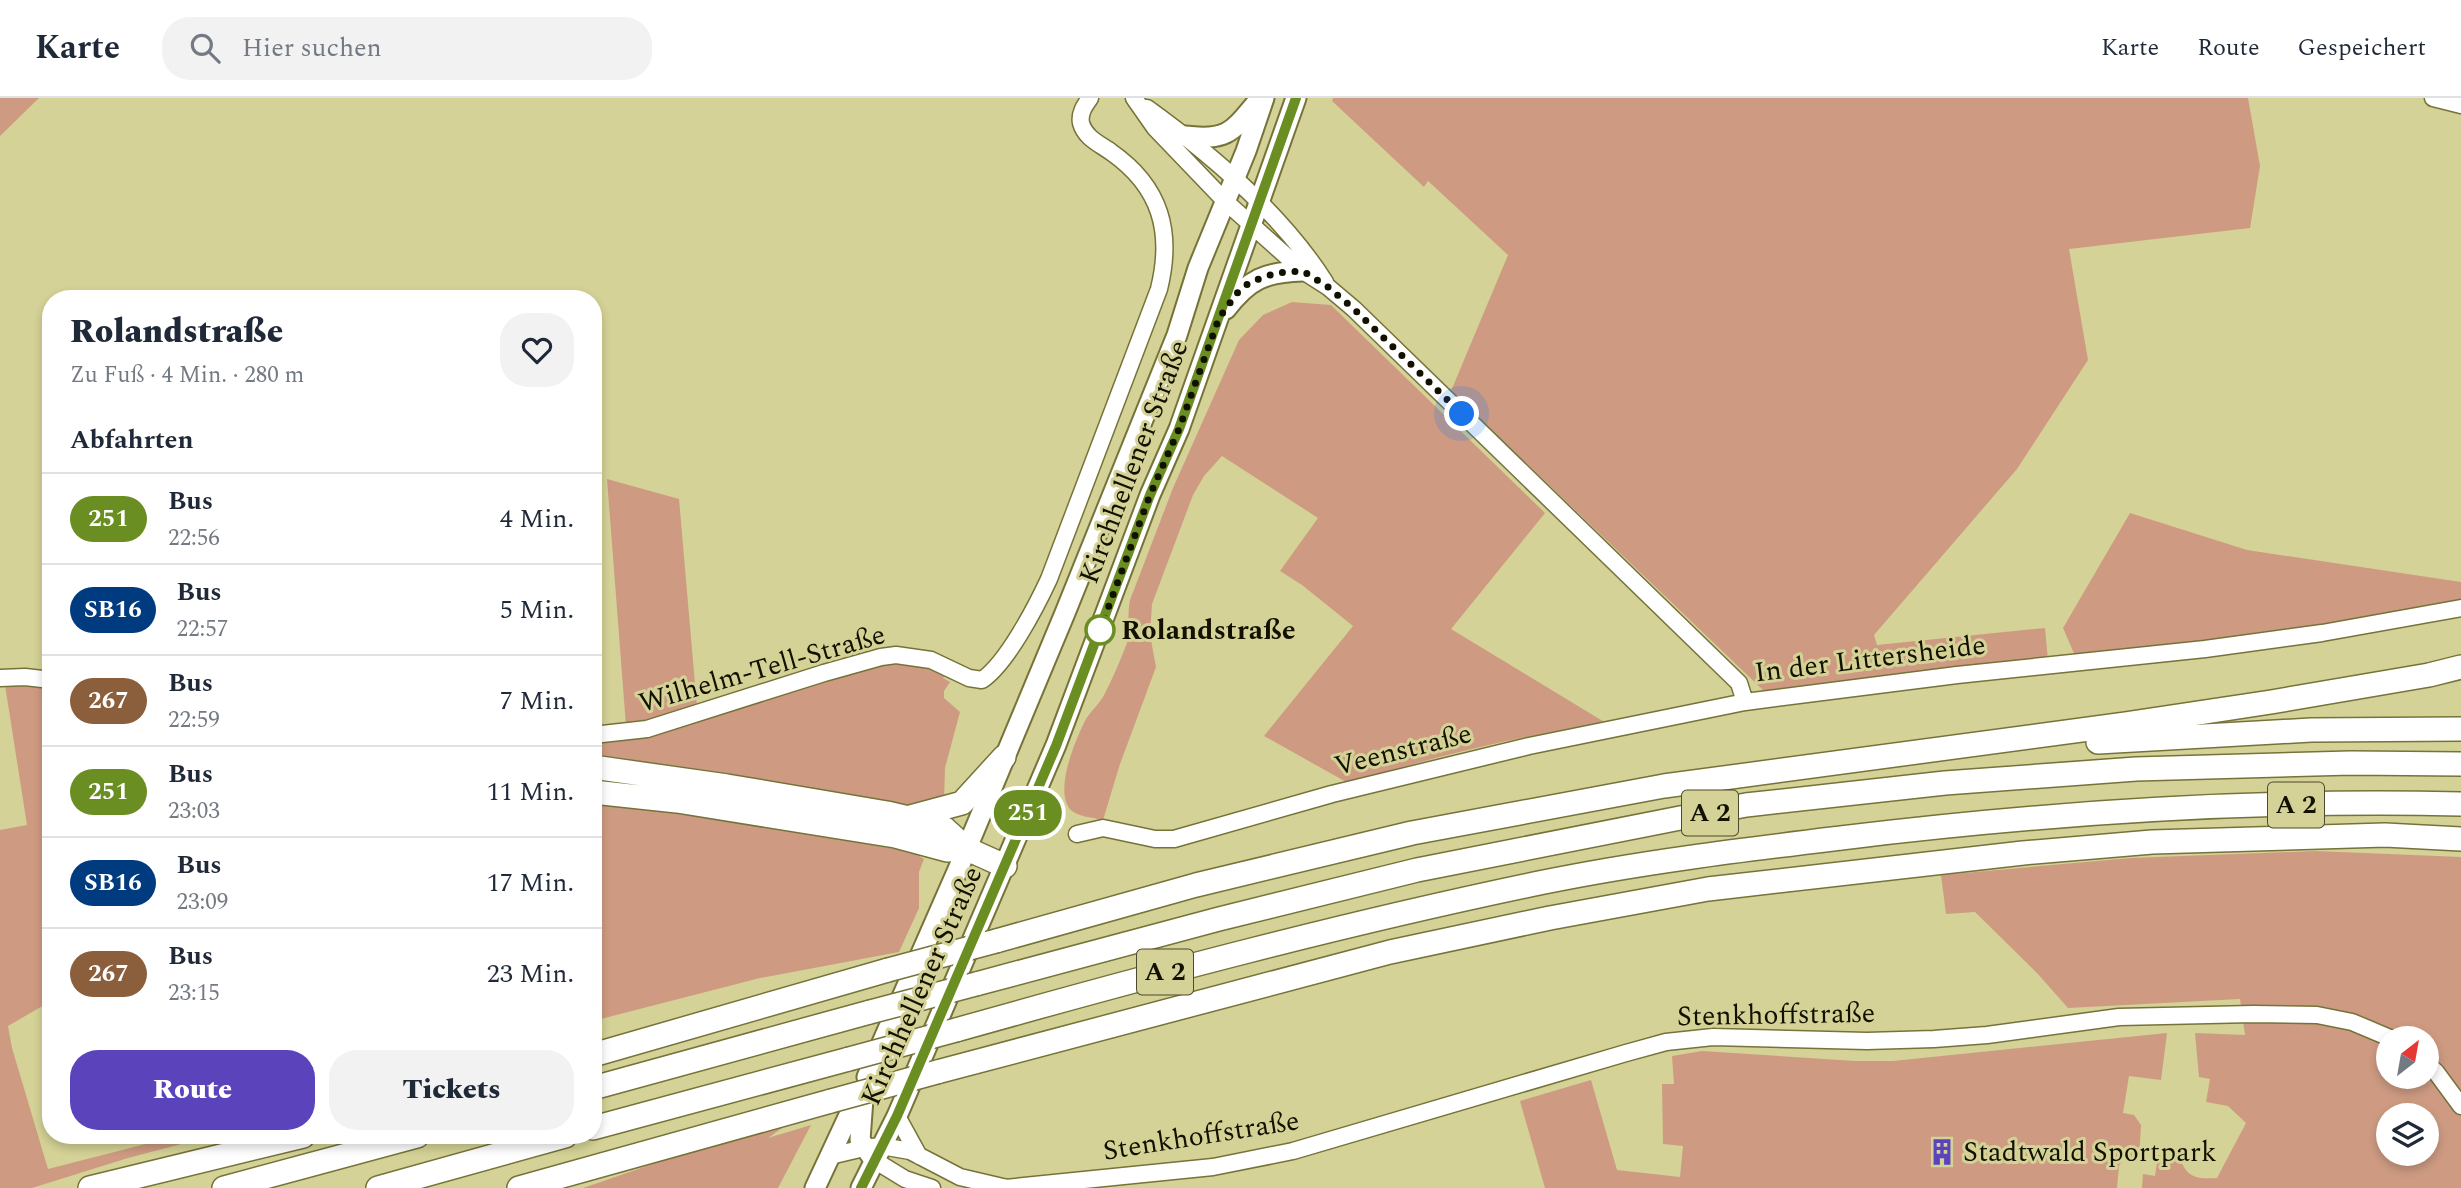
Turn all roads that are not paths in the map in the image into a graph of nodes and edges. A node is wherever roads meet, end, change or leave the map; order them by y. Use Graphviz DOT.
graph roads {
  1 [pos="1090,98"];
  2 [pos="1263,98"];
  3 [pos="1296,98"];
  4 [pos="2433,98"];
  5 [pos="1135,99"];
  6 [pos="2461,105"];
  7 [pos="1185,136"];
  8 [pos="1235,180"];
  9 [pos="1226,202"];
  10 [pos="1259,204"];
  11 [pos="1251,223"];
  12 [pos="1303,271"];
  13 [pos="1328,287"];
  14 [pos="1219,318"];
  15 [pos="2461,608"];
  16 [pos="2461,667"];
  17 [pos="0,678"];
  18 [pos="42,679"];
  19 [pos="982,680"];
  20 [pos="1745,702"];
  21 [pos="2461,729"];
  22 [pos="602,734"];
  23 [pos="1004,757"];
  24 [pos="2461,764"];
  25 [pos="602,768"];
  26 [pos="1788,769"];
  27 [pos="602,793"];
  28 [pos="2461,804"];
  29 [pos="2132,811"];
  30 [pos="907,818"];
  31 [pos="1077,834"];
  32 [pos="2461,839"];
  33 [pos="967,849"];
  34 [pos="1936,863"];
  35 [pos="1005,866"];
  36 [pos="736,1014"];
  37 [pos="2376,1032"];
  38 [pos="602,1038"];
  39 [pos="602,1052"];
  40 [pos="867,1077"];
  41 [pos="2440,1079"];
  42 [pos="602,1086"];
  43 [pos="2461,1106"];
  44 [pos="897,1116"];
  45 [pos="602,1126"];
  46 [pos="233,1144"];
  47 [pos="269,1144"];
  48 [pos="387,1144"];
  49 [pos="536,1144"];
  50 [pos="873,1151"];
  51 [pos="830,1156"];
  52 [pos="919,1156"];
  53 [pos="136,1175"];
  54 [pos="1087,1184"];
  55 [pos="90,1188"];
  56 [pos="224,1188"];
  57 [pos="378,1188"];
  58 [pos="519,1188"];
  59 [pos="815,1188"];
  60 [pos="861,1188"];
  61 [pos="932,1188"];
  62 [pos="1006,1188"];
  1 -- 19 [label="street, Kirchhellener Straße"];
  2 -- 7 [label="main road"];
  2 -- 8 [label="main road, Kirchhellener Straße"];
  3 -- 10 [label="main road, Kirchhellener Straße"];
  4 -- 6 [label="street"];
  5 -- 7 [label="street"];
  5 -- 9 [label="street"];
  7 -- 8 [label="street"];
  8 -- 9 [label="main road, Kirchhellener Straße"];
  8 -- 10 [label="street, In der Littersheide"];
  9 -- 11 [label="street, In der Littersheide"];
  9 -- 23 [label="main road, Kirchhellener Straße"];
  10 -- 11 [label="main road, Kirchhellener Straße"];
  10 -- 13 [label="street, In der Littersheide"];
  11 -- 12 [label="street, In der Littersheide"];
  11 -- 14 [label="main road, Kirchhellener Straße"];
  12 -- 13 [label="street, In der Littersheide"];
  12 -- 14 [label="main road"];
  13 -- 20 [label="street, In der Littersheide"];
  14 -- 35 [label="main road, Kirchhellener Straße"];
  15 -- 20 [label="street, In der Littersheide"];
  16 -- 26 [label="highway"];
  17 -- 18 [label="street"];
  19 -- 22 [label="street, Wilhelm-Tell-Straße"];
  20 -- 31 [label="street, Veenstraße"];
  21 -- 26 [label="highway"];
  23 -- 30 [label="highway"];
  23 -- 33 [label="main road, Kirchhellener Straße"];
  24 -- 42 [label="highway, A 2, bridge"];
  25 -- 30 [label="highway"];
  26 -- 36 [label="highway, bridge"];
  27 -- 33 [label="highway"];
  28 -- 29 [label="highway, A 2"];
  29 -- 34 [label="highway"];
  29 -- 45 [label="highway, A 2, bridge"];
  30 -- 33 [label="highway"];
  32 -- 34 [label="highway"];
  33 -- 35 [label="highway"];
  33 -- 40 [label="main road, Kirchhellener Straße"];
  34 -- 58 [label="highway, bridge"];
  35 -- 44 [label="main road, Kirchhellener Straße"];
  36 -- 38 [label="highway"];
  36 -- 39 [label="highway"];
  37 -- 54 [label="street, Stenkhoffstraße"];
  41 -- 43 [label="street"];
  44 -- 50 [label="main road, Kirchhellener Straße"];
  44 -- 52 [label="street"];
  46 -- 53 [label="highway"];
  47 -- 53 [label="highway"];
  48 -- 56 [label="highway"];
  49 -- 57 [label="highway"];
  50 -- 51 [label="street, Stenkhoffstraße"];
  50 -- 51 [label="main road, Kirchhellener Straße"];
  50 -- 52 [label="street, Stenkhoffstraße"];
  50 -- 60 [label="main road, Kirchhellener Straße"];
  50 -- 61 [label="street"];
  51 -- 59 [label="main road, Kirchhellener Straße"];
  52 -- 62 [label="street, Stenkhoffstraße"];
  53 -- 55 [label="highway"];
  54 -- 62 [label="street, Stenkhoffstraße"];
}
